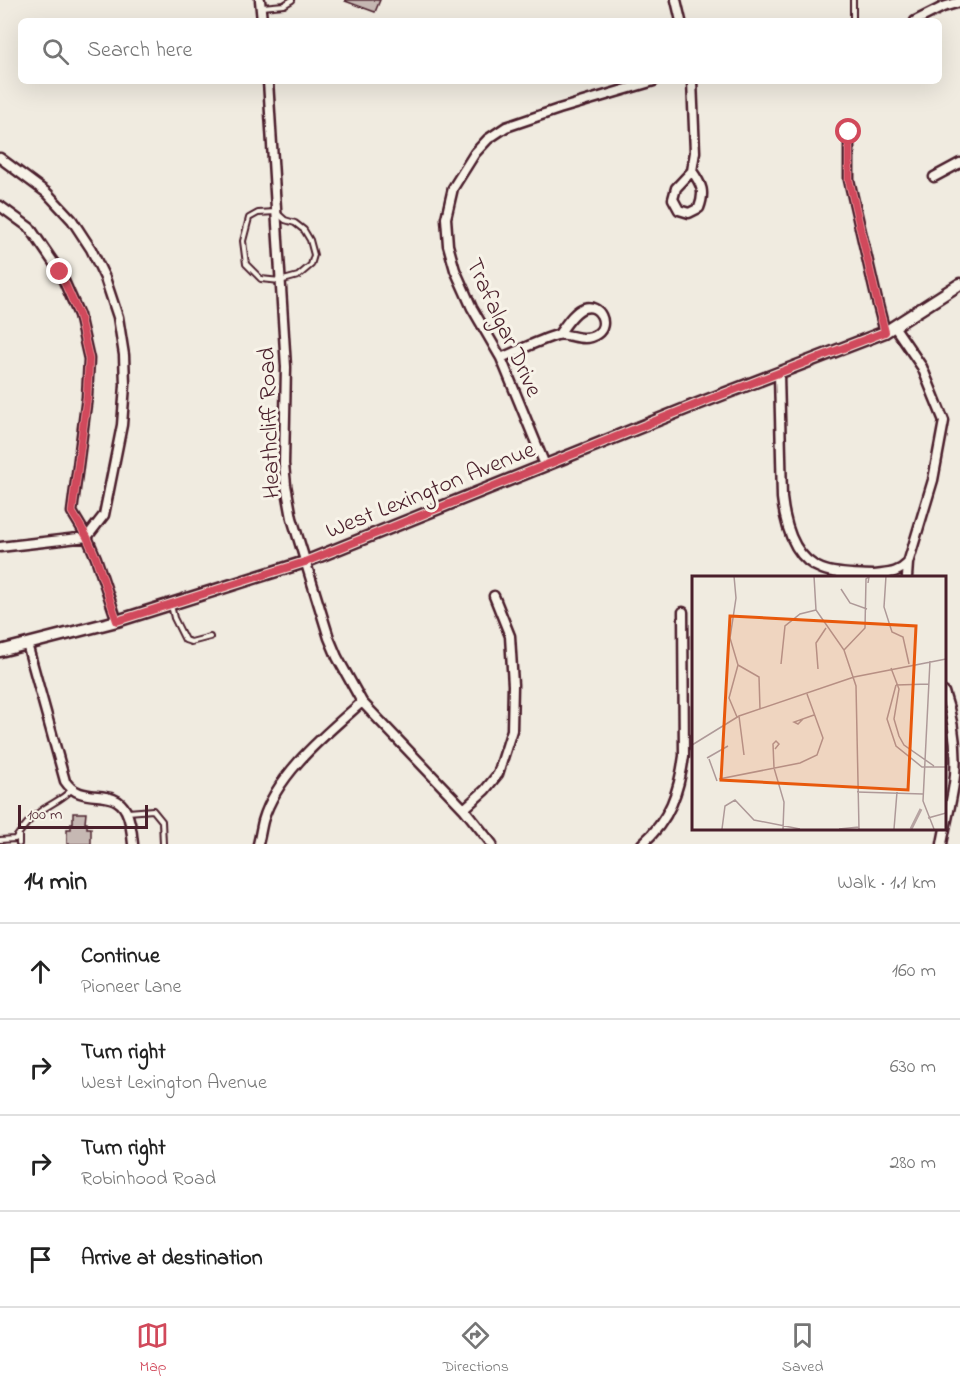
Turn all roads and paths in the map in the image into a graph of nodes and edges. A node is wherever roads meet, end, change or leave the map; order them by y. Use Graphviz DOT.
graph roads {
  1 [pos="292,0"];
  2 [pos="676,0"];
  3 [pos="853,0"];
  4 [pos="960,2"];
  5 [pos="945,3"];
  6 [pos="260,4"];
  7 [pos="680,18"];
  8 [pos="853,18"];
  9 [pos="920,18"];
  10 [pos="268,84"];
  11 [pos="644,84"];
  12 [pos="692,84"];
  13 [pos="849,132"];
  14 [pos="0,158"];
  15 [pos="960,163"];
  16 [pos="692,171"];
  17 [pos="934,177"];
  18 [pos="0,206"];
  19 [pos="276,212"];
  20 [pos="280,281"];
  21 [pos="960,284"];
  22 [pos="890,329"];
  23 [pos="559,334"];
  24 [pos="501,358"];
  25 [pos="779,374"];
  26 [pos="545,465"];
  27 [pos="87,537"];
  28 [pos="0,547"];
  29 [pos="305,562"];
  30 [pos="908,563"];
  31 [pos="875,576"];
  32 [pos="907,576"];
  33 [pos="494,596"];
  34 [pos="171,604"];
  35 [pos="683,612"];
  36 [pos="117,621"];
  37 [pos="210,637"];
  38 [pos="27,644"];
  39 [pos="0,651"];
  40 [pos="945,696"];
  41 [pos="362,702"];
  42 [pos="72,789"];
  43 [pos="464,809"];
  44 [pos="127,812"];
  45 [pos="945,828"];
  46 [pos="945,829"];
  47 [pos="19,834"];
  48 [pos="0,840"];
  49 [pos="19,844"];
  50 [pos="134,844"];
  51 [pos="163,844"];
  52 [pos="258,844"];
  53 [pos="492,844"];
  54 [pos="642,844"];
  55 [pos="942,844"];
  1 -- 6 [label="lane"];
  2 -- 7 [label="street"];
  3 -- 8 [label="lane"];
  4 -- 5 [label="street"];
  5 -- 9 [label="street"];
  10 -- 19 [label="street, Heathcliff Road"];
  11 -- 24 [label="street, Trafalgar Drive"];
  12 -- 16 [label="street"];
  13 -- 22 [label="street"];
  14 -- 27 [label="street"];
  15 -- 17 [label="street"];
  16 -- 16 [label="street"];
  18 -- 27 [label="street"];
  19 -- 20 [label="street, Heathcliff Road"];
  19 -- 20 [label="lane"];
  19 -- 20 [label="lane"];
  20 -- 29 [label="street, Heathcliff Road"];
  21 -- 22 [label="street, West Lexington Avenue"];
  22 -- 25 [label="street, West Lexington Avenue"];
  22 -- 30 [label="street"];
  23 -- 23 [label="street"];
  23 -- 24 [label="street"];
  24 -- 26 [label="street, Trafalgar Drive"];
  25 -- 26 [label="street, West Lexington Avenue"];
  25 -- 31 [label="street"];
  26 -- 29 [label="street, West Lexington Avenue"];
  27 -- 28 [label="street"];
  27 -- 36 [label="street"];
  29 -- 34 [label="street, West Lexington Avenue"];
  29 -- 41 [label="street, Heathcliff Road"];
  30 -- 31 [label="street"];
  30 -- 32 [label="street"];
  33 -- 43 [label="street"];
  34 -- 36 [label="street, West Lexington Avenue"];
  34 -- 37 [label="lane"];
  35 -- 54 [label="street"];
  36 -- 38 [label="street, West Lexington Avenue"];
  38 -- 39 [label="street, West Lexington Avenue"];
  38 -- 42 [label="street"];
  40 -- 45 [label="street"];
  41 -- 43 [label="street, Heathcliff Road"];
  41 -- 52 [label="street"];
  42 -- 44 [label="street"];
  42 -- 47 [label="lane"];
  43 -- 53 [label="street, Heathcliff Road"];
  44 -- 50 [label="street"];
  44 -- 51 [label="lane"];
  46 -- 55 [label="street"];
  47 -- 48 [label="lane"];
  47 -- 49 [label="lane"];
}
